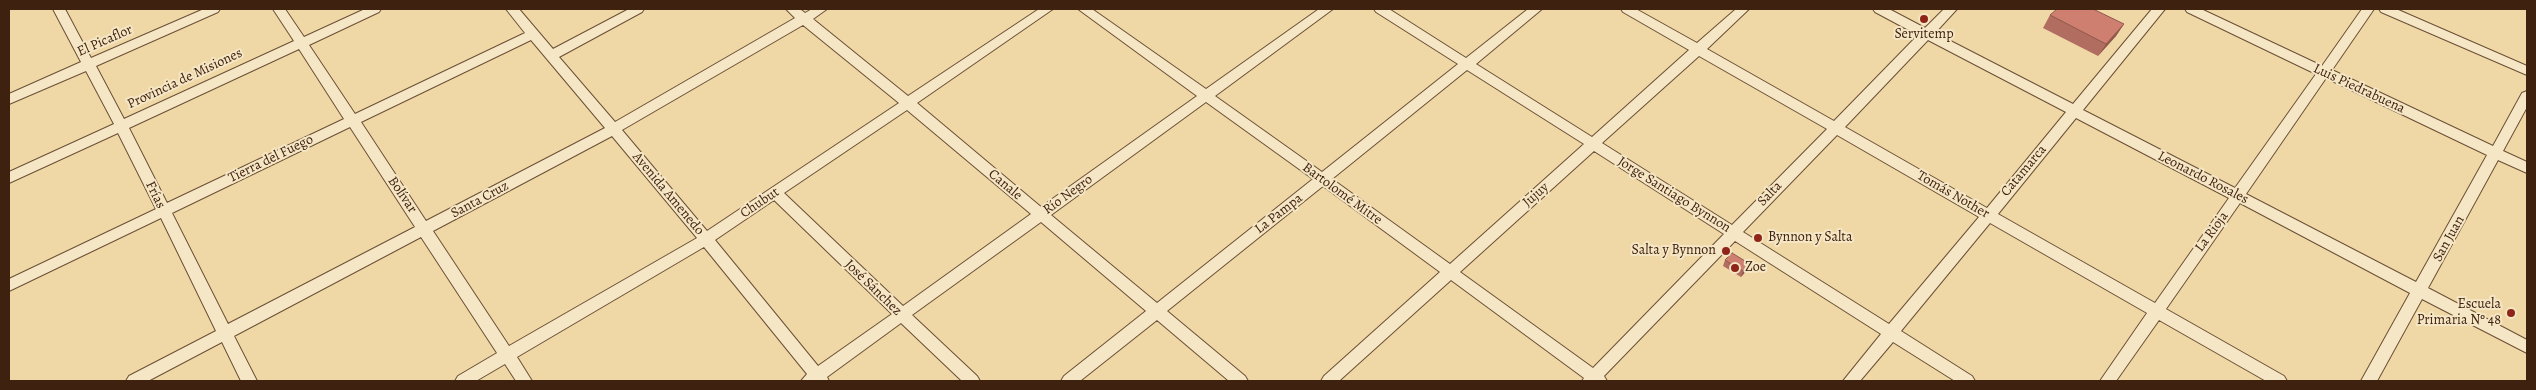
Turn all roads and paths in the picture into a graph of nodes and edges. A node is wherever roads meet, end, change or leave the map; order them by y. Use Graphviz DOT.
graph roads {
  1 [pos="59,9"];
  2 [pos="214,9"];
  3 [pos="279,9"];
  4 [pos="375,9"];
  5 [pos="512,9"];
  6 [pos="638,9"];
  7 [pos="792,9"];
  8 [pos="821,9"];
  9 [pos="1047,9"];
  10 [pos="1084,9"];
  11 [pos="1327,9"];
  12 [pos="1380,9"];
  13 [pos="1536,9"];
  14 [pos="1628,9"];
  15 [pos="1743,9"];
  16 [pos="1879,9"];
  17 [pos="1951,9"];
  18 [pos="2159,9"];
  19 [pos="2191,9"];
  20 [pos="2368,9"];
  21 [pos="2385,9"];
  22 [pos="804,19"];
  23 [pos="1927,33"];
  24 [pos="533,34"];
  25 [pos="301,42"];
  26 [pos="1698,49"];
  27 [pos="552,55"];
  28 [pos="88,65"];
  29 [pos="1467,65"];
  30 [pos="2527,71"];
  31 [pos="2324,73"];
  32 [pos="1205,96"];
  33 [pos="2527,96"];
  34 [pos="9,99"];
  35 [pos="908,102"];
  36 [pos="2074,111"];
  37 [pos="352,120"];
  38 [pos="121,125"];
  39 [pos="1835,126"];
  40 [pos="614,129"];
  41 [pos="1593,145"];
  42 [pos="2496,153"];
  43 [pos="2527,168"];
  44 [pos="9,178"];
  45 [pos="1322,179"];
  46 [pos="775,193"];
  47 [pos="2238,196"];
  48 [pos="162,211"];
  49 [pos="1041,215"];
  50 [pos="1988,215"];
  51 [pos="425,229"];
  52 [pos="1734,232"];
  53 [pos="706,239"];
  54 [pos="1450,271"];
  55 [pos="9,285"];
  56 [pos="2420,291"];
  57 [pos="2156,310"];
  58 [pos="1156,311"];
  59 [pos="901,315"];
  60 [pos="1890,332"];
  61 [pos="225,334"];
  62 [pos="2527,347"];
  63 [pos="508,356"];
  64 [pos="815,380"];
  65 [pos="1594,380"];
  66 [pos="134,381"];
  67 [pos="249,381"];
  68 [pos="463,381"];
  69 [pos="524,381"];
  70 [pos="972,381"];
  71 [pos="1069,381"];
  72 [pos="1240,381"];
  73 [pos="1328,381"];
  74 [pos="1851,381"];
  75 [pos="1967,381"];
  76 [pos="2108,381"];
  77 [pos="2279,381"];
  78 [pos="2369,381"];
  1 -- 28 [label="street, Frías"];
  2 -- 28 [label="street, El Picaflor"];
  3 -- 25 [label="street, Bolívar"];
  4 -- 25 [label="street, Provincia de Misiones"];
  5 -- 24 [label="street, Avenida Amenedo"];
  6 -- 27 [label="street"];
  7 -- 22 [label="street, Canale"];
  8 -- 22 [label="street, Santa Cruz"];
  9 -- 35 [label="street, Chubut"];
  10 -- 32 [label="street, Bartolomé Mitre"];
  11 -- 32 [label="street, Río Negro"];
  12 -- 29 [label="street, Jorge Santiago Bynnon"];
  13 -- 29 [label="street, La Pampa"];
  14 -- 26 [label="street, Tomás Nother"];
  15 -- 26 [label="street, Jujuy"];
  16 -- 23 [label="street, Leonardo Rosales"];
  17 -- 23 [label="street, Salta"];
  18 -- 36 [label="street, Catamarca"];
  19 -- 31 [label="street, Luis Piedrabuena"];
  20 -- 31 [label="street, La Rioja"];
  21 -- 30 [label="street"];
  22 -- 35 [label="street, Canale"];
  22 -- 40 [label="street, Santa Cruz"];
  23 -- 36 [label="street, Leonardo Rosales"];
  23 -- 39 [label="street, Salta"];
  24 -- 27 [label="street, Avenida Amenedo"];
  24 -- 37 [label="street, Tierra del Fuego"];
  25 -- 37 [label="street, Bolívar"];
  25 -- 38 [label="street, Provincia de Misiones"];
  26 -- 39 [label="street, Tomás Nother"];
  26 -- 41 [label="street, Jujuy"];
  27 -- 40 [label="street, Avenida Amenedo"];
  28 -- 34 [label="street, El Picaflor"];
  28 -- 38 [label="street, Frías"];
  29 -- 41 [label="street, Jorge Santiago Bynnon"];
  29 -- 45 [label="street, La Pampa"];
  31 -- 42 [label="street, Luis Piedrabuena"];
  31 -- 47 [label="street, La Rioja"];
  32 -- 45 [label="street, Bartolomé Mitre"];
  32 -- 49 [label="street, Río Negro"];
  33 -- 42 [label="street, San Juan"];
  35 -- 46 [label="street, Chubut"];
  35 -- 49 [label="street, Canale"];
  36 -- 47 [label="street, Leonardo Rosales"];
  36 -- 50 [label="street, Catamarca"];
  37 -- 48 [label="street, Tierra del Fuego"];
  37 -- 51 [label="street, Bolívar"];
  38 -- 44 [label="street, Provincia de Misiones"];
  38 -- 48 [label="street, Frías"];
  39 -- 50 [label="street, Tomás Nother"];
  39 -- 52 [label="street, Salta"];
  40 -- 51 [label="street, Santa Cruz"];
  40 -- 53 [label="street, Avenida Amenedo"];
  41 -- 52 [label="street, Jorge Santiago Bynnon"];
  41 -- 54 [label="street, Jujuy"];
  42 -- 43 [label="street, Luis Piedrabuena"];
  42 -- 56 [label="street, San Juan"];
  45 -- 54 [label="street, Bartolomé Mitre"];
  45 -- 58 [label="street, La Pampa"];
  46 -- 53 [label="street, Chubut"];
  46 -- 59 [label="street, José Sánchez"];
  47 -- 56 [label="street, Leonardo Rosales"];
  47 -- 57 [label="street, La Rioja"];
  48 -- 55 [label="street, Tierra del Fuego"];
  48 -- 61 [label="street, Frías"];
  49 -- 58 [label="street, Canale"];
  49 -- 59 [label="street, Río Negro"];
  50 -- 57 [label="street, Tomás Nother"];
  50 -- 60 [label="street, Catamarca"];
  51 -- 61 [label="street, Santa Cruz"];
  51 -- 63 [label="street, Bolívar"];
  52 -- 60 [label="street, Jorge Santiago Bynnon"];
  52 -- 65 [label="street, Salta"];
  53 -- 63 [label="street, Chubut"];
  53 -- 64 [label="street, Avenida Amenedo"];
  54 -- 65 [label="street, Bartolomé Mitre"];
  54 -- 73 [label="street, Jujuy"];
  56 -- 62 [label="street, Leonardo Rosales"];
  56 -- 78 [label="street, San Juan"];
  57 -- 76 [label="street, La Rioja"];
  57 -- 77 [label="street, Tomás Nother"];
  58 -- 71 [label="street, La Pampa"];
  58 -- 72 [label="street, Canale"];
  59 -- 64 [label="street, Río Negro"];
  59 -- 70 [label="street, José Sánchez"];
  60 -- 74 [label="street, Catamarca"];
  60 -- 75 [label="street, Jorge Santiago Bynnon"];
  61 -- 66 [label="street, Santa Cruz"];
  61 -- 67 [label="street, Frías"];
  63 -- 68 [label="street, Chubut"];
  63 -- 69 [label="street, Bolívar"];
}
